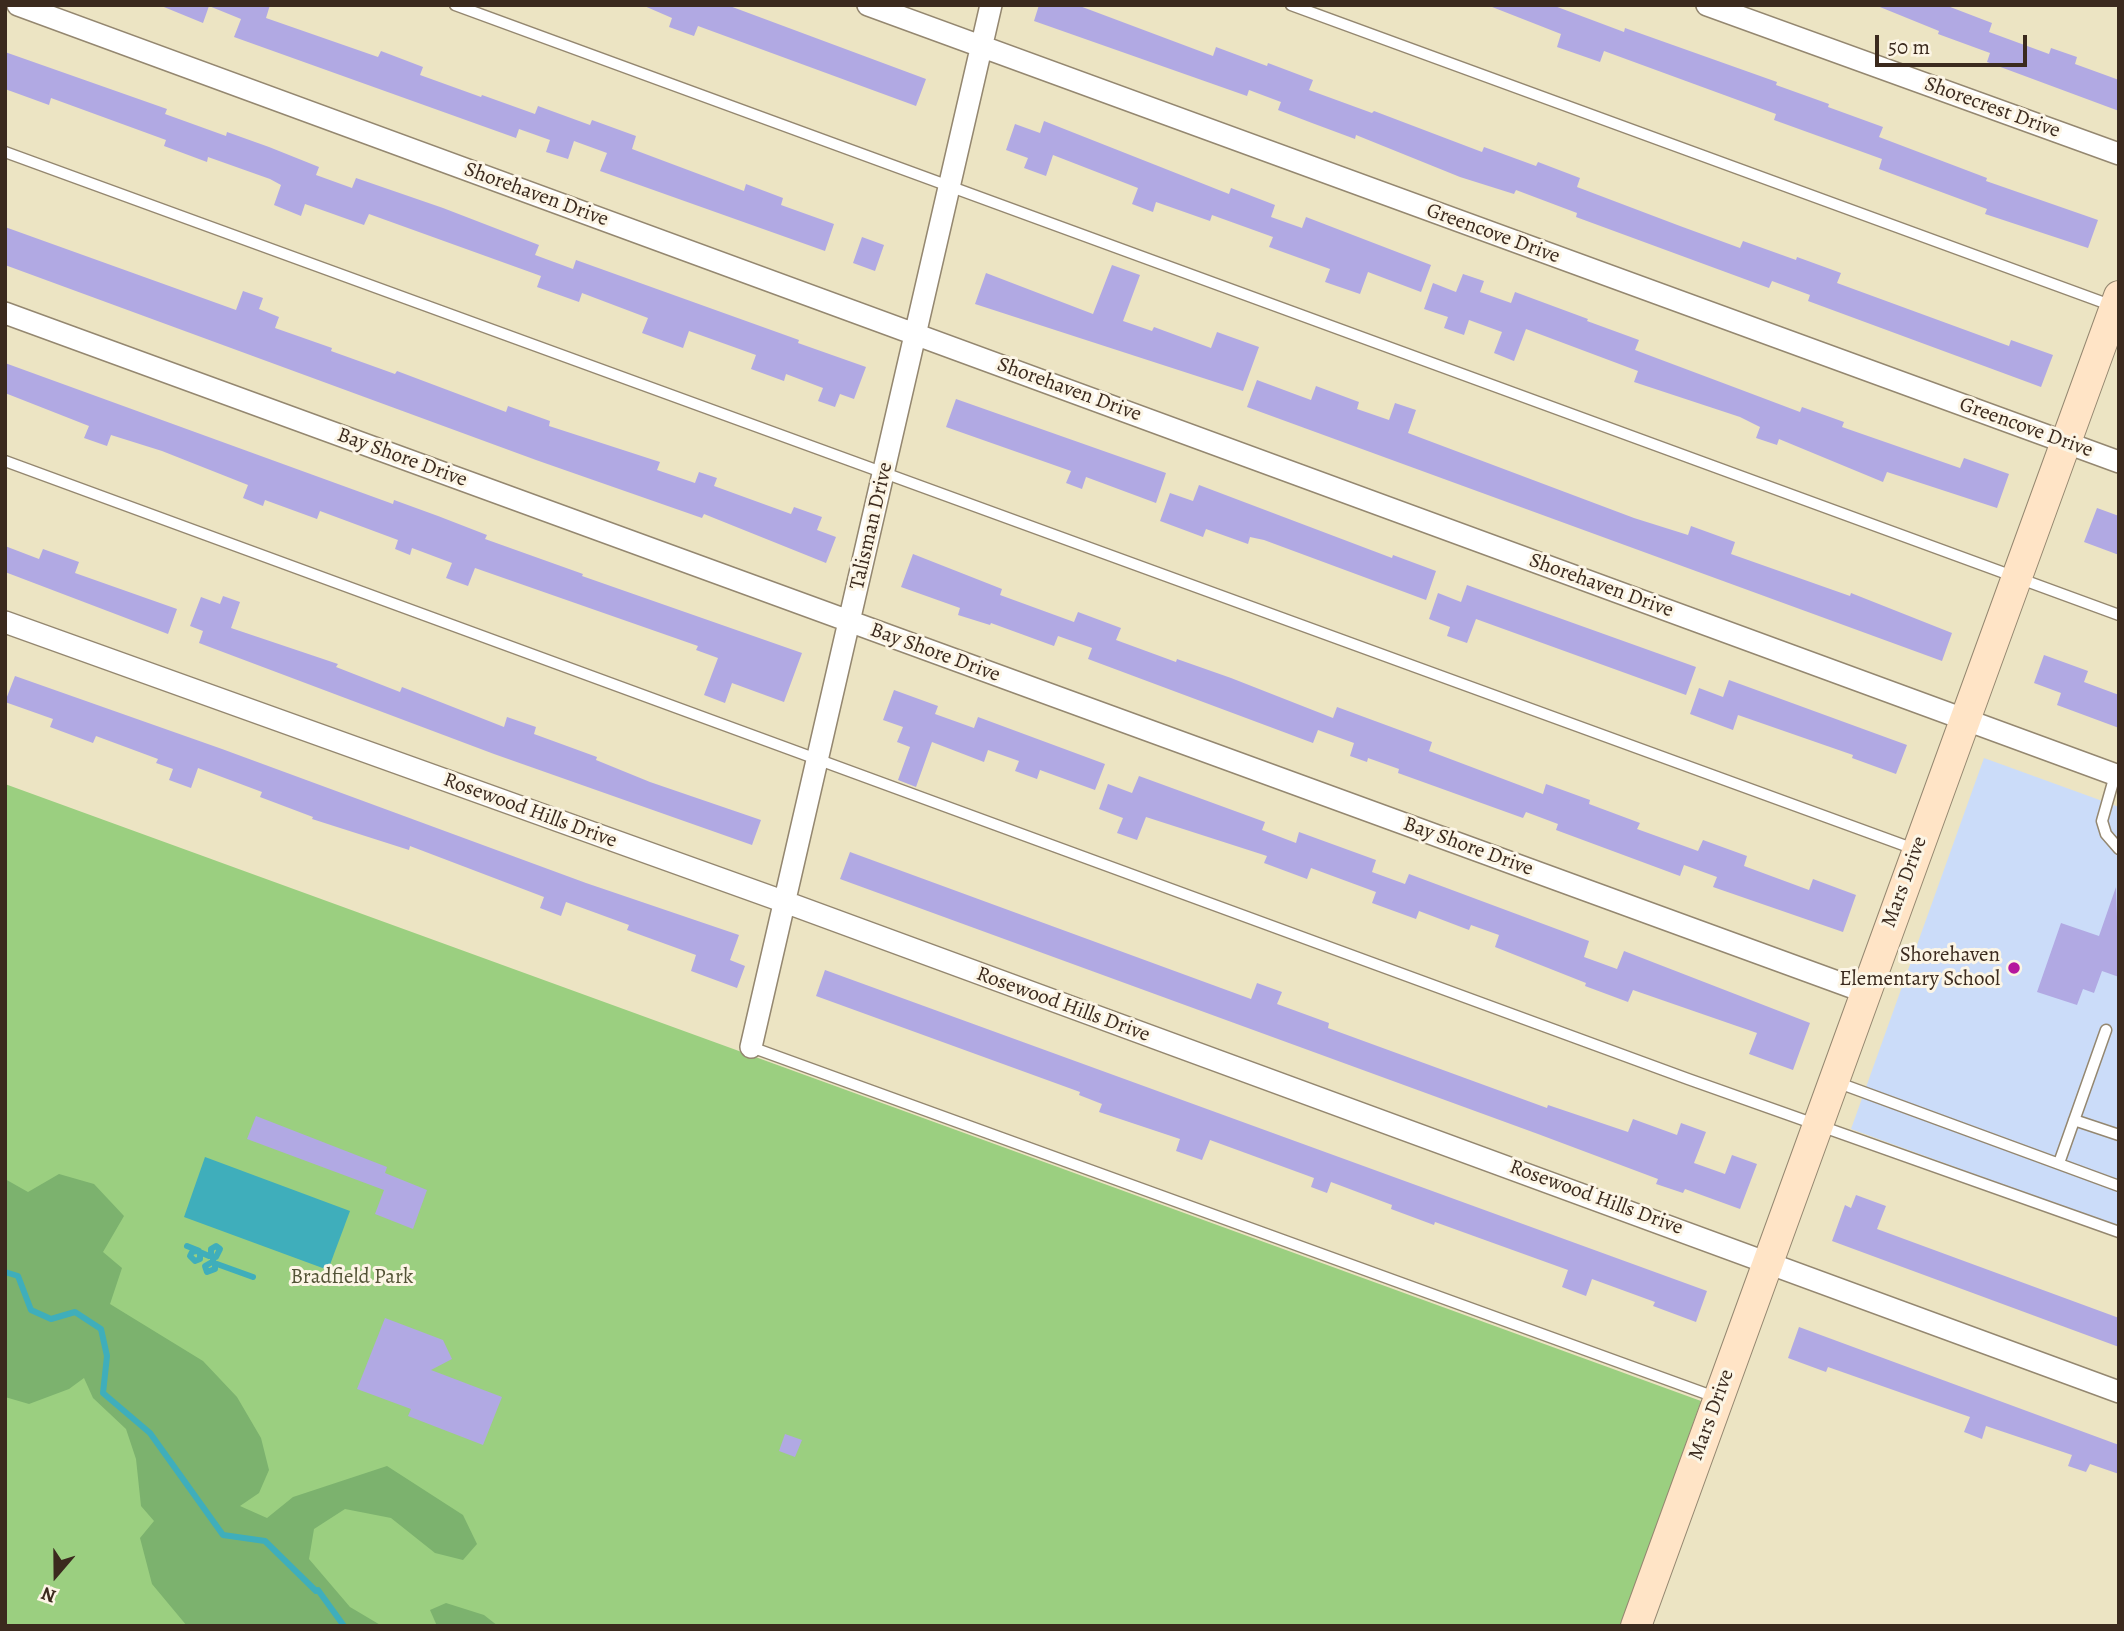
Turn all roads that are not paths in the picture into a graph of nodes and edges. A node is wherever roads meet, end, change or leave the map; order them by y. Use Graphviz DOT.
graph roads {
  1 [pos="18,5"];
  2 [pos="455,5"];
  3 [pos="868,5"];
  4 [pos="991,5"];
  5 [pos="1291,5"];
  6 [pos="1707,5"];
  7 [pos="982,47"];
  8 [pos="5,152"];
  9 [pos="2119,154"];
  10 [pos="951,186"];
  11 [pos="2118,303"];
  12 [pos="5,313"];
  13 [pos="915,333"];
  14 [pos="2066,442"];
  15 [pos="5,461"];
  16 [pos="2119,462"];
  17 [pos="885,471"];
  18 [pos="2016,577"];
  19 [pos="2119,615"];
  20 [pos="850,621"];
  21 [pos="5,622"];
  22 [pos="1964,719"];
  23 [pos="819,759"];
  24 [pos="2117,775"];
  25 [pos="2119,849"];
  26 [pos="1917,850"];
  27 [pos="785,902"];
  28 [pos="1865,992"];
  29 [pos="2106,1030"];
  30 [pos="751,1046"];
  31 [pos="1833,1081"];
  32 [pos="2074,1120"];
  33 [pos="1817,1125"];
  34 [pos="2119,1135"];
  35 [pos="2059,1163"];
  36 [pos="2119,1186"];
  37 [pos="2119,1232"];
  38 [pos="1768,1261"];
  39 [pos="2119,1392"];
  40 [pos="1718,1398"];
  41 [pos="1636,1626"];
  1 -- 13 [label="street, Shorehaven Drive"];
  2 -- 10 [label="lane"];
  3 -- 7 [label="street, Greencove Drive"];
  4 -- 7 [label="street, Talisman Drive"];
  5 -- 11 [label="lane"];
  6 -- 9 [label="street, Shorecrest Drive"];
  7 -- 10 [label="street, Talisman Drive"];
  7 -- 14 [label="street, Greencove Drive"];
  8 -- 17 [label="lane"];
  10 -- 13 [label="street, Talisman Drive"];
  10 -- 18 [label="lane"];
  11 -- 14 [label="street, Mars Drive"];
  12 -- 20 [label="street, Bay Shore Drive"];
  13 -- 17 [label="street, Talisman Drive"];
  13 -- 22 [label="street, Shorehaven Drive"];
  14 -- 16 [label="street, Greencove Drive"];
  14 -- 18 [label="street, Mars Drive"];
  15 -- 23 [label="lane"];
  17 -- 20 [label="street, Talisman Drive"];
  17 -- 26 [label="lane"];
  18 -- 19 [label="lane"];
  18 -- 22 [label="street, Mars Drive"];
  20 -- 23 [label="street, Talisman Drive"];
  20 -- 28 [label="street, Bay Shore Drive"];
  21 -- 27 [label="street, Rosewood Hills Drive"];
  22 -- 24 [label="street, Shorehaven Drive"];
  22 -- 26 [label="street, Mars Drive"];
  23 -- 27 [label="street, Talisman Drive"];
  23 -- 33 [label="lane"];
  24 -- 25 [label="lane"];
  26 -- 28 [label="street, Mars Drive"];
  27 -- 30 [label="street, Talisman Drive"];
  27 -- 38 [label="street, Rosewood Hills Drive"];
  28 -- 31 [label="street, Mars Drive"];
  29 -- 32 [label="lane"];
  30 -- 40 [label="lane"];
  31 -- 33 [label="street, Mars Drive"];
  31 -- 35 [label="lane"];
  32 -- 34 [label="lane"];
  32 -- 35 [label="lane"];
  33 -- 37 [label="lane"];
  33 -- 38 [label="street, Mars Drive"];
  35 -- 36 [label="lane"];
  38 -- 39 [label="street, Rosewood Hills Drive"];
  38 -- 40 [label="street, Mars Drive"];
  40 -- 41 [label="street, Mars Drive"];
}
